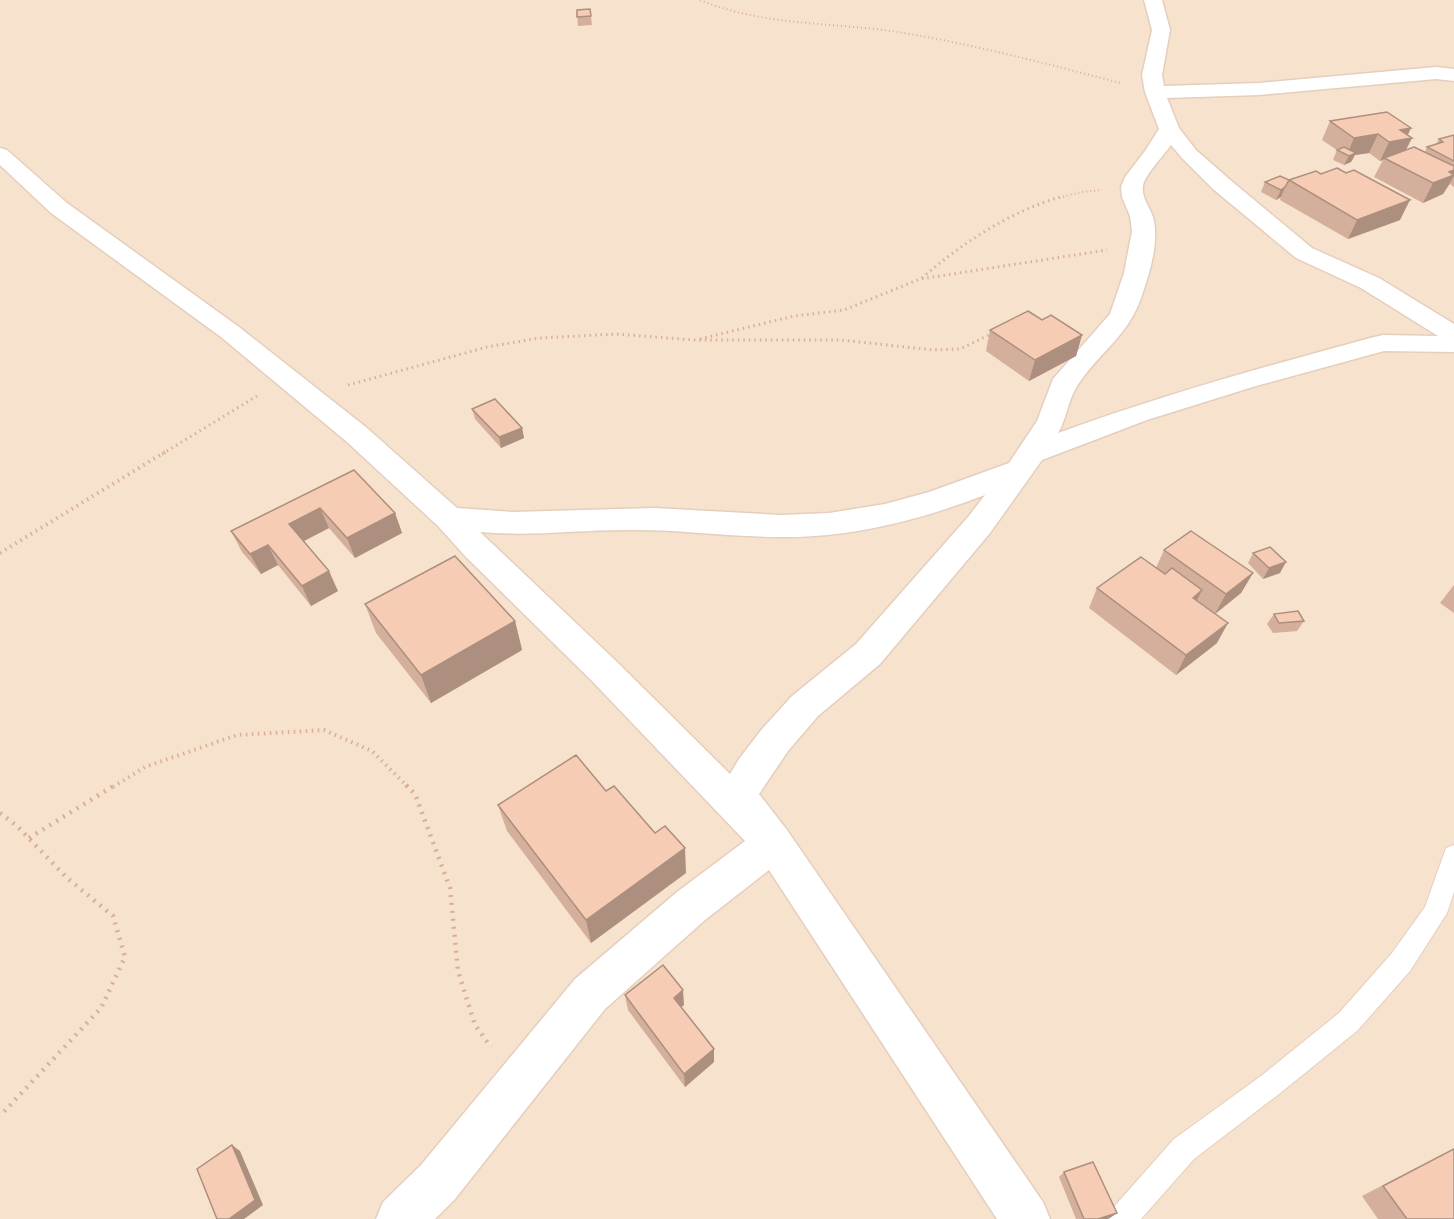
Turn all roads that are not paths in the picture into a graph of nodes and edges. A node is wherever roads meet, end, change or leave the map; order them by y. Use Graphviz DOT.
graph roads {
  1 [pos="1153,0"];
  2 [pos="1454,75"];
  3 [pos="1155,92"];
  4 [pos="1169,129"];
  5 [pos="0,154"];
  6 [pos="1454,335"];
  7 [pos="1454,344"];
  8 [pos="1026,462"];
  9 [pos="449,518"];
  10 [pos="772,843"];
  11 [pos="1454,856"];
  12 [pos="400,1219"];
  13 [pos="1026,1219"];
  14 [pos="1122,1219"];
  1 -- 3 [label="street"];
  2 -- 3 [label="street"];
  3 -- 4 [label="street"];
  4 -- 6 [label="street"];
  4 -- 8 [label="street"];
  5 -- 9 [label="street"];
  7 -- 8 [label="street"];
  8 -- 9 [label="street"];
  8 -- 10 [label="street"];
  9 -- 10 [label="street"];
  10 -- 12 [label="street"];
  10 -- 13 [label="street"];
  11 -- 14 [label="lane"];
}
